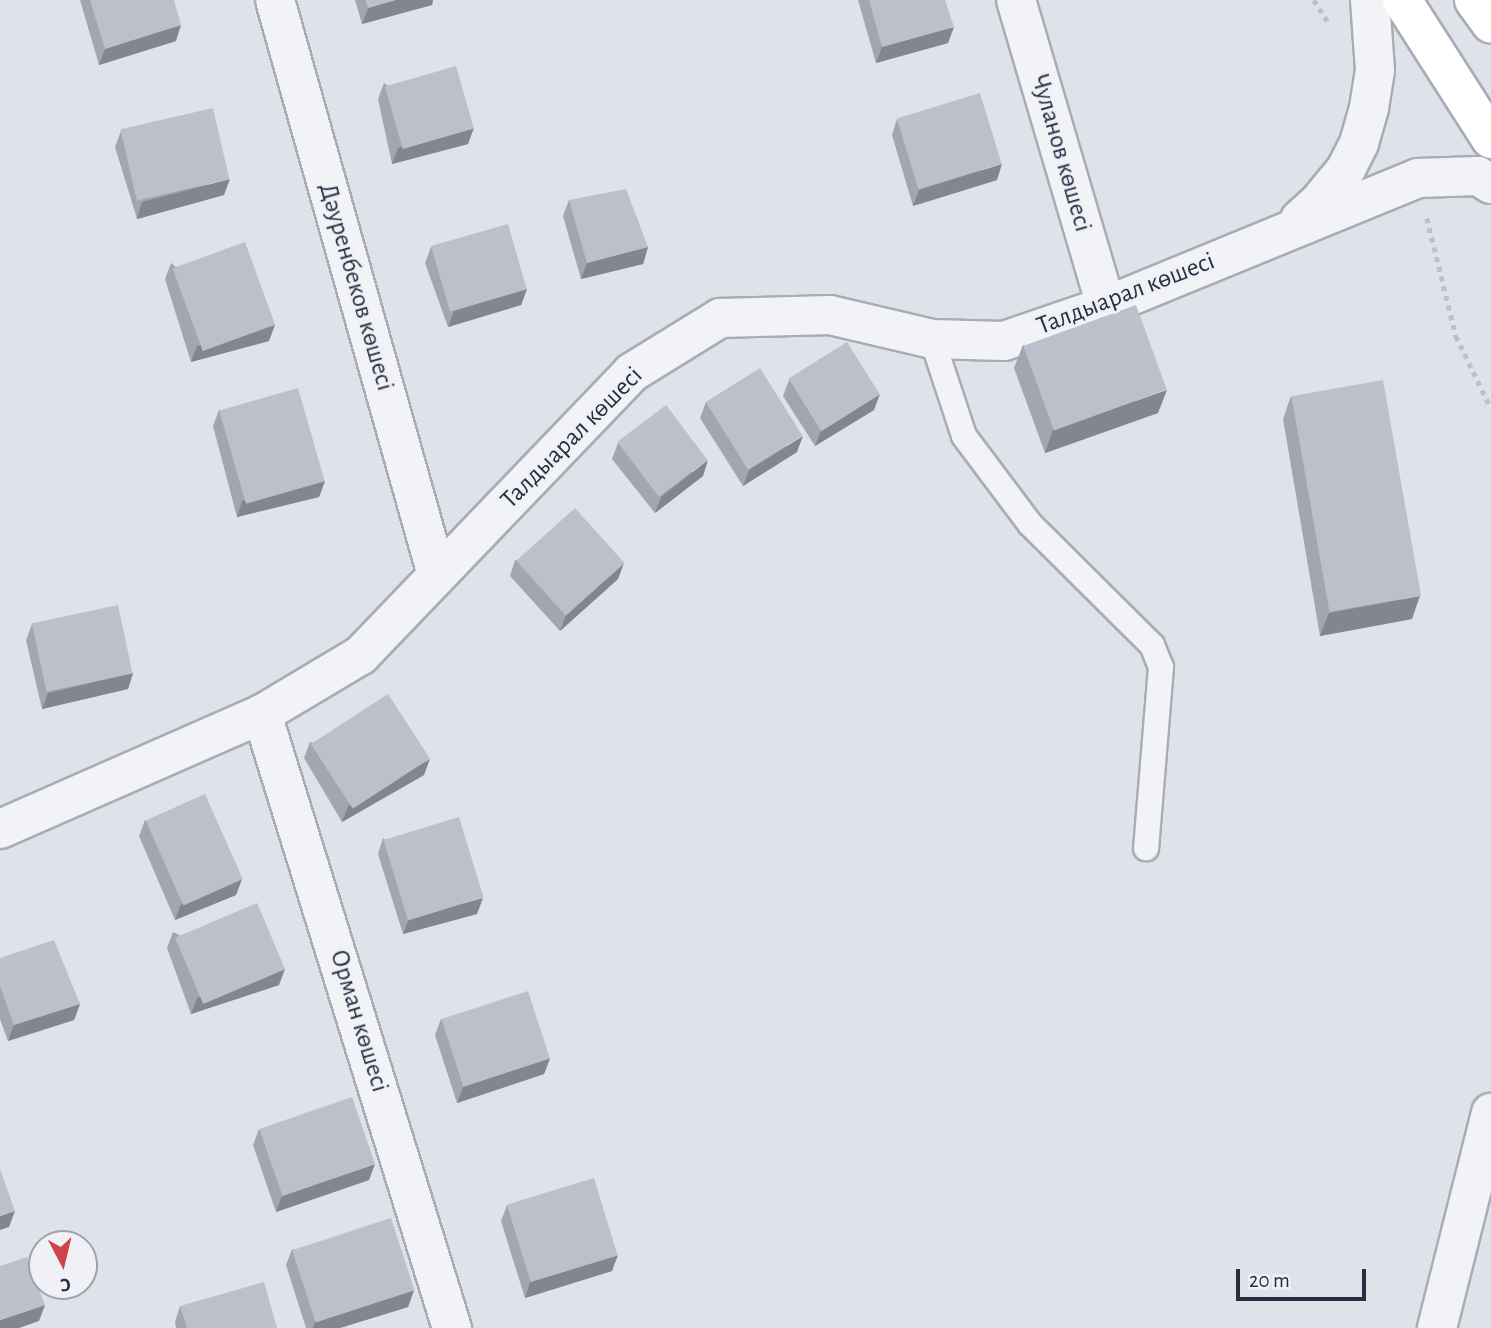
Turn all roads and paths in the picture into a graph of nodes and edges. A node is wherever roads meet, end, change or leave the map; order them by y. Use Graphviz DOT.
graph roads {
  1 [pos="275,0"];
  2 [pos="1016,0"];
  3 [pos="1370,0"];
  4 [pos="1402,0"];
  5 [pos="1491,139"];
  6 [pos="1491,184"];
  7 [pos="1425,206"];
  8 [pos="1285,232"];
  9 [pos="1106,306"];
  10 [pos="932,340"];
  11 [pos="1491,408"];
  12 [pos="438,575"];
  13 [pos="262,714"];
  14 [pos="0,829"];
  15 [pos="1146,848"];
  16 [pos="1491,1113"];
  17 [pos="452,1328"];
  18 [pos="1437,1328"];
  1 -- 12 [label="street, Дәуренбеков көшесі"];
  2 -- 9 [label="street, Чуланов көшесі"];
  3 -- 8 [label="street"];
  4 -- 5 [label="main road"];
  6 -- 8 [label="street, Талдыарал көшесі"];
  7 -- 11 [label="path"];
  8 -- 9 [label="street, Талдыарал көшесі"];
  9 -- 10 [label="street, Талдыарал көшесі"];
  10 -- 12 [label="street, Талдыарал көшесі"];
  10 -- 15 [label="lane"];
  12 -- 13 [label="street, Талдыарал көшесі"];
  13 -- 14 [label="street, Талдыарал көшесі"];
  13 -- 17 [label="street, Орман көшесі"];
  16 -- 18 [label="street"];
}
